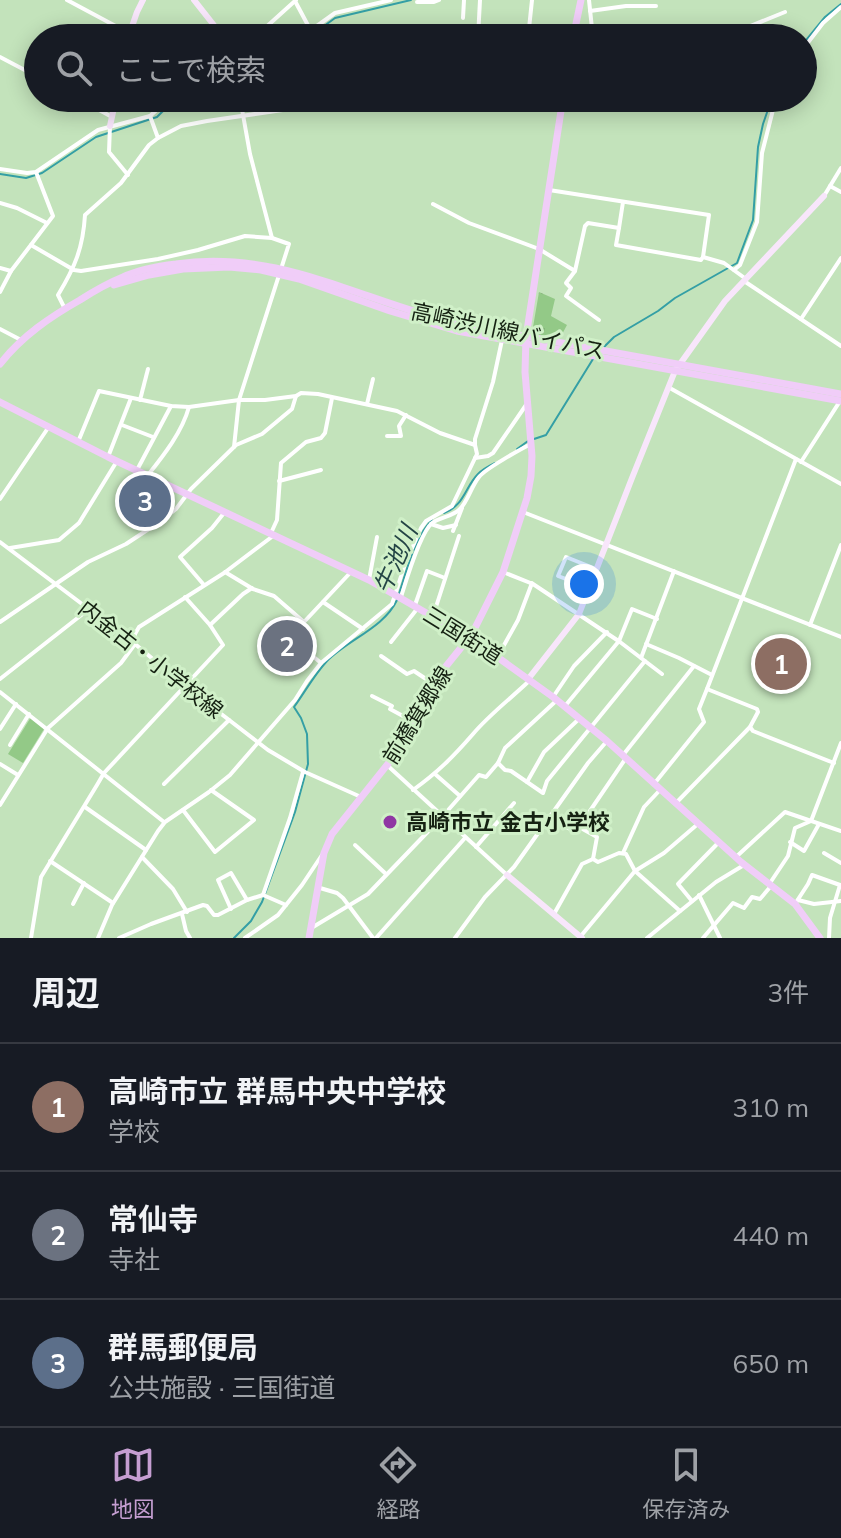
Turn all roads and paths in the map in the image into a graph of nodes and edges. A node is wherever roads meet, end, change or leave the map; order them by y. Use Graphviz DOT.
graph roads {
  1 [pos="67,0"];
  2 [pos="143,0"];
  3 [pos="194,0"];
  4 [pos="391,0"];
  5 [pos="439,0"];
  6 [pos="464,0"];
  7 [pos="480,0"];
  8 [pos="532,0"];
  9 [pos="581,0"];
  10 [pos="589,0"];
  11 [pos="296,1"];
  12 [pos="370,2"];
  13 [pos="417,2"];
  14 [pos="656,6"];
  15 [pos="841,7"];
  16 [pos="590,11"];
  17 [pos="785,12"];
  18 [pos="463,18"];
  19 [pos="110,24"];
  20 [pos="133,24"];
  21 [pos="213,24"];
  22 [pos="270,24"];
  23 [pos="308,24"];
  24 [pos="320,24"];
  25 [pos="479,24"];
  26 [pos="529,24"];
  27 [pos="576,24"];
  28 [pos="591,24"];
  29 [pos="755,24"];
  30 [pos="817,31"];
  31 [pos="0,57"];
  32 [pos="24,70"];
  33 [pos="103,112"];
  34 [pos="113,112"];
  35 [pos="154,112"];
  36 [pos="242,112"];
  37 [pos="272,112"];
  38 [pos="561,112"];
  39 [pos="771,112"];
  40 [pos="150,116"];
  41 [pos="243,116"];
  42 [pos="112,117"];
  43 [pos="110,126"];
  44 [pos="158,138"];
  45 [pos="841,168"];
  46 [pos="0,169"];
  47 [pos="36,172"];
  48 [pos="128,175"];
  49 [pos="830,186"];
  50 [pos="549,190"];
  51 [pos="841,192"];
  52 [pos="824,196"];
  53 [pos="623,202"];
  54 [pos="0,203"];
  55 [pos="433,204"];
  56 [pos="47,223"];
  57 [pos="619,228"];
  58 [pos="272,238"];
  59 [pos="31,245"];
  60 [pos="539,249"];
  61 [pos="703,257"];
  62 [pos="841,258"];
  63 [pos="0,268"];
  64 [pos="732,268"];
  65 [pos="74,270"];
  66 [pos="11,271"];
  67 [pos="280,271"];
  68 [pos="575,271"];
  69 [pos="745,280"];
  70 [pos="0,292"];
  71 [pos="65,309"];
  72 [pos="801,319"];
  73 [pos="599,320"];
  74 [pos="0,329"];
  75 [pos="21,340"];
  76 [pos="502,340"];
  77 [pos="525,340"];
  78 [pos="841,346"];
  79 [pos="0,364"];
  80 [pos="678,368"];
  81 [pos="148,369"];
  82 [pos="373,379"];
  83 [pos="668,387"];
  84 [pos="841,394"];
  85 [pos="296,396"];
  86 [pos="131,398"];
  87 [pos="332,398"];
  88 [pos="140,400"];
  89 [pos="239,400"];
  90 [pos="840,401"];
  91 [pos="0,402"];
  92 [pos="528,402"];
  93 [pos="367,404"];
  94 [pos="171,406"];
  95 [pos="189,407"];
  96 [pos="406,415"];
  97 [pos="121,424"];
  98 [pos="49,427"];
  99 [pos="387,436"];
  100 [pos="153,437"];
  101 [pos="531,441"];
  102 [pos="78,442"];
  103 [pos="475,445"];
  104 [pos="234,447"];
  105 [pos="108,457"];
  106 [pos="475,458"];
  107 [pos="117,461"];
  108 [pos="798,461"];
  109 [pos="137,470"];
  110 [pos="321,470"];
  111 [pos="148,475"];
  112 [pos="279,481"];
  113 [pos="841,484"];
  114 [pos="188,494"];
  115 [pos="458,494"];
  116 [pos="466,498"];
  117 [pos="0,499"];
  118 [pos="462,507"];
  119 [pos="522,512"];
  120 [pos="224,513"];
  121 [pos="431,524"];
  122 [pos="456,525"];
  123 [pos="453,531"];
  124 [pos="272,536"];
  125 [pos="459,536"];
  126 [pos="377,537"];
  127 [pos="0,542"];
  128 [pos="607,545"];
  129 [pos="841,545"];
  130 [pos="9,547"];
  131 [pos="0,549"];
  132 [pos="597,569"];
  133 [pos="674,571"];
  134 [pos="225,572"];
  135 [pos="351,572"];
  136 [pos="503,572"];
  137 [pos="445,578"];
  138 [pos="369,580"];
  139 [pos="532,583"];
  140 [pos="56,584"];
  141 [pos="204,585"];
  142 [pos="252,588"];
  143 [pos="590,588"];
  144 [pos="398,596"];
  145 [pos="185,597"];
  146 [pos="742,598"];
  147 [pos="323,602"];
  148 [pos="417,606"];
  149 [pos="89,609"];
  150 [pos="0,613"];
  151 [pos="579,614"];
  152 [pos="433,616"];
  153 [pos="657,619"];
  154 [pos="2,620"];
  155 [pos="304,622"];
  156 [pos="210,625"];
  157 [pos="810,625"];
  158 [pos="363,629"];
  159 [pos="607,632"];
  160 [pos="841,637"];
  161 [pos="470,638"];
  162 [pos="619,641"];
  163 [pos="391,642"];
  164 [pos="135,644"];
  165 [pos="646,644"];
  166 [pos="381,656"];
  167 [pos="498,656"];
  168 [pos="643,659"];
  169 [pos="321,663"];
  170 [pos="694,666"];
  171 [pos="662,674"];
  172 [pos="712,675"];
  173 [pos="529,678"];
  174 [pos="0,679"];
  175 [pos="435,685"];
  176 [pos="185,686"];
  177 [pos="707,689"];
  178 [pos="0,692"];
  179 [pos="372,696"];
  180 [pos="555,698"];
  181 [pos="16,704"];
  182 [pos="565,706"];
  183 [pos="29,714"];
  184 [pos="580,718"];
  185 [pos="229,720"];
  186 [pos="415,723"];
  187 [pos="750,727"];
  188 [pos="48,728"];
  189 [pos="591,728"];
  190 [pos="0,729"];
  191 [pos="607,741"];
  192 [pos="259,743"];
  193 [pos="841,743"];
  194 [pos="10,745"];
  195 [pos="625,757"];
  196 [pos="498,763"];
  197 [pos="834,763"];
  198 [pos="0,764"];
  199 [pos="387,766"];
  200 [pos="305,772"];
  201 [pos="104,773"];
  202 [pos="435,774"];
  203 [pos="19,775"];
  204 [pos="527,782"];
  205 [pos="164,784"];
  206 [pos="657,787"];
  207 [pos="211,790"];
  208 [pos="413,790"];
  209 [pos="361,797"];
  210 [pos="460,797"];
  211 [pos="514,803"];
  212 [pos="676,804"];
  213 [pos="0,805"];
  214 [pos="85,807"];
  215 [pos="183,810"];
  216 [pos="442,817"];
  217 [pos="548,820"];
  218 [pos="811,821"];
  219 [pos="165,822"];
  220 [pos="699,823"];
  221 [pos="819,824"];
  222 [pos="579,828"];
  223 [pos="841,831"];
  224 [pos="466,838"];
  225 [pos="719,842"];
  226 [pos="790,842"];
  227 [pos="355,845"];
  228 [pos="476,847"];
  229 [pos="146,850"];
  230 [pos="324,853"];
  231 [pos="623,853"];
  232 [pos="824,853"];
  233 [pos="142,857"];
  234 [pos="736,857"];
  235 [pos="593,859"];
  236 [pos="50,861"];
  237 [pos="841,863"];
  238 [pos="745,865"];
  239 [pos="635,871"];
  240 [pos="386,874"];
  241 [pos="507,875"];
  242 [pos="84,883"];
  243 [pos="770,884"];
  244 [pos="841,884"];
  245 [pos="317,887"];
  246 [pos="699,895"];
  247 [pos="265,896"];
  248 [pos="247,900"];
  249 [pos="692,901"];
  250 [pos="838,901"];
  251 [pos="796,902"];
  252 [pos="113,903"];
  253 [pos="73,904"];
  254 [pos="286,905"];
  255 [pos="348,906"];
  256 [pos="231,909"];
  257 [pos="680,911"];
  258 [pos="184,912"];
  259 [pos="554,914"];
  260 [pos="714,925"];
  261 [pos="310,928"];
  262 [pos="581,937"];
  263 [pos="31,938"];
  264 [pos="98,938"];
  265 [pos="119,938"];
  266 [pos="190,938"];
  267 [pos="245,938"];
  268 [pos="309,938"];
  269 [pos="375,938"];
  270 [pos="455,938"];
  271 [pos="647,938"];
  272 [pos="703,938"];
  273 [pos="720,938"];
  274 [pos="820,938"];
  275 [pos="829,938"];
  1 -- 19 [label="street"];
  2 -- 20 [label="street"];
  3 -- 21 [label="street"];
  4 -- 12 [label="street"];
  5 -- 13 [label="street"];
  6 -- 18 [label="street"];
  7 -- 25 [label="street"];
  8 -- 26 [label="street"];
  9 -- 27 [label="main road"];
  10 -- 16 [label="street"];
  11 -- 22 [label="street"];
  11 -- 23 [label="street"];
  12 -- 24 [label="street"];
  14 -- 16 [label="street"];
  15 -- 30 [label="street"];
  16 -- 28 [label="street"];
  17 -- 29 [label="street"];
  31 -- 32 [label="street"];
  33 -- 42 [label="street"];
  34 -- 42 [label="street"];
  35 -- 40 [label="street"];
  36 -- 41 [label="street"];
  37 -- 41 [label="street"];
  38 -- 50 [label="main road, 前橋箕郷線"];
  39 -- 64 [label="street"];
  40 -- 43 [label="street"];
  40 -- 44 [label="street"];
  41 -- 44 [label="street"];
  41 -- 58 [label="street"];
  42 -- 43 [label="street"];
  43 -- 47 [label="street"];
  43 -- 48 [label="street"];
  44 -- 48 [label="street"];
  45 -- 49 [label="street"];
  46 -- 47 [label="street"];
  47 -- 56 [label="street"];
  48 -- 65 [label="street"];
  49 -- 51 [label="street"];
  49 -- 52 [label="street"];
  50 -- 53 [label="street"];
  50 -- 60 [label="main road, 前橋箕郷線"];
  52 -- 69 [label="street"];
  53 -- 57 [label="street"];
  53 -- 61 [label="street"];
  54 -- 56 [label="street"];
  55 -- 60 [label="street"];
  56 -- 59 [label="street"];
  57 -- 61 [label="street"];
  57 -- 68 [label="street"];
  58 -- 65 [label="street"];
  58 -- 67 [label="street"];
  59 -- 65 [label="street"];
  59 -- 66 [label="street"];
  60 -- 68 [label="street"];
  60 -- 77 [label="main road, 前橋箕郷線"];
  61 -- 64 [label="street"];
  62 -- 72 [label="street"];
  63 -- 66 [label="street"];
  64 -- 69 [label="street"];
  65 -- 71 [label="street"];
  66 -- 70 [label="street"];
  67 -- 71 [label="main road, 高崎渋川線バイパス"];
  67 -- 76 [label="main road, 高崎渋川線バイパス"];
  67 -- 77 [label="main road, 高崎渋川線バイパス"];
  67 -- 89 [label="street"];
  68 -- 73 [label="street"];
  69 -- 72 [label="street"];
  69 -- 80 [label="street"];
  71 -- 75 [label="main road, 高崎渋川線バイパス"];
  72 -- 78 [label="street"];
  74 -- 75 [label="street"];
  75 -- 79 [label="main road, 高崎渋川線バイパス"];
  76 -- 77 [label="main road, 高崎渋川線バイパス"];
  76 -- 103 [label="street"];
  77 -- 80 [label="main road, 高崎渋川線バイパス"];
  77 -- 92 [label="main road, 前橋箕郷線"];
  80 -- 83 [label="street"];
  80 -- 84 [label="main road, 高崎渋川線バイパス"];
  80 -- 90 [label="main road, 高崎渋川線バイパス"];
  81 -- 88 [label="street"];
  82 -- 93 [label="street"];
  83 -- 108 [label="street"];
  83 -- 128 [label="street"];
  85 -- 87 [label="street"];
  85 -- 89 [label="street"];
  85 -- 104 [label="street"];
  86 -- 88 [label="street"];
  86 -- 97 [label="street"];
  86 -- 102 [label="street"];
  87 -- 93 [label="street"];
  87 -- 112 [label="street"];
  88 -- 94 [label="street"];
  89 -- 95 [label="street"];
  89 -- 104 [label="street"];
  90 -- 108 [label="street"];
  91 -- 98 [label="main road, 三国街道"];
  92 -- 101 [label="main road, 前橋箕郷線"];
  92 -- 106 [label="street"];
  93 -- 96 [label="street"];
  94 -- 95 [label="street"];
  94 -- 100 [label="street"];
  95 -- 111 [label="street"];
  96 -- 99 [label="street"];
  96 -- 103 [label="street"];
  97 -- 100 [label="street"];
  97 -- 105 [label="street"];
  98 -- 102 [label="main road, 三国街道"];
  98 -- 117 [label="street"];
  100 -- 109 [label="street"];
  101 -- 116 [label="street"];
  101 -- 119 [label="main road, 前橋箕郷線"];
  102 -- 105 [label="main road, 三国街道"];
  103 -- 106 [label="street"];
  104 -- 114 [label="street"];
  105 -- 107 [label="main road, 三国街道"];
  106 -- 115 [label="street"];
  107 -- 109 [label="main road, 三国街道"];
  107 -- 130 [label="street"];
  108 -- 113 [label="street"];
  108 -- 146 [label="street"];
  109 -- 111 [label="main road, 三国街道"];
  110 -- 112 [label="street"];
  111 -- 114 [label="main road, 三国街道"];
  112 -- 124 [label="street"];
  114 -- 120 [label="main road, 三国街道"];
  114 -- 140 [label="street"];
  115 -- 116 [label="street"];
  115 -- 144 [label="street"];
  116 -- 118 [label="street"];
  118 -- 121 [label="street"];
  118 -- 122 [label="street"];
  119 -- 128 [label="street"];
  119 -- 136 [label="main road, 前橋箕郷線"];
  120 -- 124 [label="main road, 三国街道"];
  120 -- 141 [label="street"];
  121 -- 122 [label="street"];
  121 -- 144 [label="street"];
  122 -- 123 [label="street"];
  124 -- 134 [label="street"];
  124 -- 135 [label="main road, 三国街道"];
  125 -- 137 [label="street"];
  126 -- 138 [label="street"];
  127 -- 130 [label="street, 内金古・小学校線"];
  128 -- 132 [label="street"];
  128 -- 133 [label="street"];
  129 -- 157 [label="street"];
  130 -- 131 [label="street"];
  130 -- 140 [label="street, 内金古・小学校線"];
  132 -- 143 [label="street"];
  132 -- 143 [label="street"];
  133 -- 146 [label="street"];
  133 -- 153 [label="street"];
  134 -- 141 [label="street"];
  134 -- 142 [label="street"];
  135 -- 138 [label="main road, 三国街道"];
  135 -- 147 [label="street"];
  136 -- 139 [label="street"];
  136 -- 161 [label="main road, 前橋箕郷線"];
  137 -- 148 [label="street"];
  137 -- 152 [label="street"];
  138 -- 144 [label="main road, 三国街道"];
  139 -- 151 [label="street"];
  139 -- 167 [label="street"];
  140 -- 149 [label="street, 内金古・小学校線"];
  140 -- 154 [label="street"];
  141 -- 145 [label="street"];
  142 -- 155 [label="street"];
  142 -- 156 [label="street"];
  143 -- 151 [label="street"];
  144 -- 148 [label="main road, 三国街道"];
  144 -- 158 [label="street"];
  145 -- 156 [label="street"];
  145 -- 164 [label="street"];
  146 -- 157 [label="street"];
  146 -- 172 [label="street"];
  147 -- 155 [label="street"];
  147 -- 158 [label="street"];
  148 -- 152 [label="main road, 三国街道"];
  148 -- 163 [label="street"];
  149 -- 164 [label="street, 内金古・小学校線"];
  149 -- 174 [label="street"];
  150 -- 154 [label="street"];
  151 -- 159 [label="street"];
  151 -- 173 [label="street"];
  152 -- 161 [label="main road, 三国街道"];
  153 -- 162 [label="street"];
  153 -- 165 [label="street"];
  155 -- 169 [label="street"];
  156 -- 176 [label="street"];
  157 -- 160 [label="street"];
  158 -- 169 [label="street"];
  159 -- 162 [label="street"];
  159 -- 180 [label="street"];
  161 -- 167 [label="main road, 三国街道"];
  161 -- 175 [label="main road, 前橋箕郷線"];
  162 -- 168 [label="street"];
  162 -- 182 [label="street"];
  164 -- 176 [label="street, 内金古・小学校線"];
  164 -- 188 [label="street"];
  165 -- 168 [label="street"];
  165 -- 170 [label="street"];
  166 -- 175 [label="street"];
  167 -- 173 [label="main road, 三国街道"];
  168 -- 171 [label="street"];
  168 -- 189 [label="street"];
  169 -- 192 [label="street"];
  170 -- 172 [label="street"];
  170 -- 195 [label="street"];
  172 -- 177 [label="street"];
  173 -- 180 [label="main road, 三国街道"];
  173 -- 202 [label="street"];
  175 -- 186 [label="main road, 前橋箕郷線"];
  176 -- 185 [label="street, 内金古・小学校線"];
  176 -- 201 [label="street"];
  177 -- 187 [label="street"];
  177 -- 206 [label="street"];
  178 -- 181 [label="street"];
  179 -- 186 [label="street"];
  180 -- 182 [label="main road, 三国街道"];
  180 -- 196 [label="street"];
  181 -- 183 [label="street"];
  181 -- 190 [label="street"];
  182 -- 184 [label="main road, 三国街道"];
  183 -- 188 [label="street"];
  183 -- 194 [label="street"];
  184 -- 189 [label="main road, 三国街道"];
  184 -- 204 [label="street"];
  185 -- 192 [label="street, 内金古・小学校線"];
  185 -- 205 [label="street"];
  186 -- 199 [label="main road, 前橋箕郷線"];
  187 -- 197 [label="street"];
  187 -- 212 [label="street"];
  188 -- 201 [label="street"];
  188 -- 203 [label="street"];
  189 -- 191 [label="main road, 三国街道"];
  189 -- 204 [label="street"];
  191 -- 195 [label="main road, 三国街道"];
  191 -- 217 [label="street"];
  192 -- 200 [label="street, 内金古・小学校線"];
  192 -- 207 [label="street"];
  193 -- 197 [label="street"];
  195 -- 206 [label="main road, 三国街道"];
  195 -- 222 [label="street"];
  196 -- 204 [label="street"];
  196 -- 210 [label="street"];
  197 -- 218 [label="street"];
  198 -- 203 [label="street"];
  199 -- 208 [label="street"];
  199 -- 209 [label="main road, 前橋箕郷線"];
  200 -- 209 [label="street, 内金古・小学校線"];
  200 -- 247 [label="street"];
  201 -- 214 [label="street"];
  201 -- 219 [label="street"];
  202 -- 208 [label="street"];
  202 -- 210 [label="street"];
  203 -- 213 [label="street"];
  206 -- 212 [label="main road, 三国街道"];
  206 -- 231 [label="street"];
  207 -- 215 [label="street"];
  207 -- 215 [label="street"];
  208 -- 216 [label="street"];
  209 -- 230 [label="main road, 前橋箕郷線"];
  210 -- 216 [label="street"];
  211 -- 228 [label="street"];
  212 -- 220 [label="main road, 三国街道"];
  214 -- 229 [label="street"];
  214 -- 236 [label="street"];
  215 -- 219 [label="street"];
  216 -- 224 [label="street"];
  216 -- 240 [label="street"];
  217 -- 222 [label="street"];
  217 -- 241 [label="street"];
  218 -- 221 [label="street"];
  218 -- 226 [label="street"];
  218 -- 234 [label="street"];
  219 -- 229 [label="street"];
  220 -- 225 [label="main road, 三国街道"];
  220 -- 239 [label="street"];
  221 -- 223 [label="street"];
  221 -- 226 [label="street"];
  222 -- 235 [label="street"];
  224 -- 228 [label="street"];
  224 -- 269 [label="street"];
  225 -- 234 [label="main road, 三国街道"];
  225 -- 249 [label="street"];
  226 -- 243 [label="street"];
  227 -- 240 [label="street"];
  228 -- 241 [label="street"];
  229 -- 233 [label="street"];
  230 -- 245 [label="main road, 前橋箕郷線"];
  230 -- 254 [label="street"];
  231 -- 235 [label="street"];
  231 -- 239 [label="street"];
  232 -- 237 [label="street"];
  233 -- 252 [label="street"];
  233 -- 258 [label="street"];
  234 -- 238 [label="main road, 三国街道"];
  235 -- 259 [label="street"];
  236 -- 242 [label="street"];
  236 -- 263 [label="street"];
  238 -- 243 [label="main road, 三国街道"];
  238 -- 246 [label="street"];
  239 -- 257 [label="street"];
  239 -- 262 [label="street"];
  240 -- 255 [label="street"];
  241 -- 259 [label="street"];
  241 -- 270 [label="street"];
  242 -- 252 [label="street"];
  242 -- 253 [label="street"];
  243 -- 251 [label="main road, 三国街道"];
  243 -- 260 [label="street"];
  244 -- 250 [label="street"];
  244 -- 251 [label="street"];
  245 -- 255 [label="street"];
  245 -- 261 [label="main road, 前橋箕郷線"];
  246 -- 249 [label="street"];
  246 -- 260 [label="street"];
  247 -- 248 [label="street"];
  247 -- 254 [label="street"];
  248 -- 256 [label="street"];
  248 -- 256 [label="street"];
  249 -- 257 [label="street"];
  250 -- 251 [label="street"];
  250 -- 275 [label="street"];
  251 -- 274 [label="main road, 三国街道"];
  252 -- 264 [label="street"];
  254 -- 267 [label="street"];
  255 -- 261 [label="street"];
  255 -- 269 [label="street"];
  256 -- 258 [label="street"];
  257 -- 271 [label="street"];
  258 -- 265 [label="street"];
  258 -- 266 [label="street"];
  259 -- 262 [label="street"];
  260 -- 272 [label="street"];
  260 -- 273 [label="street"];
  261 -- 268 [label="main road, 前橋箕郷線"];
}
